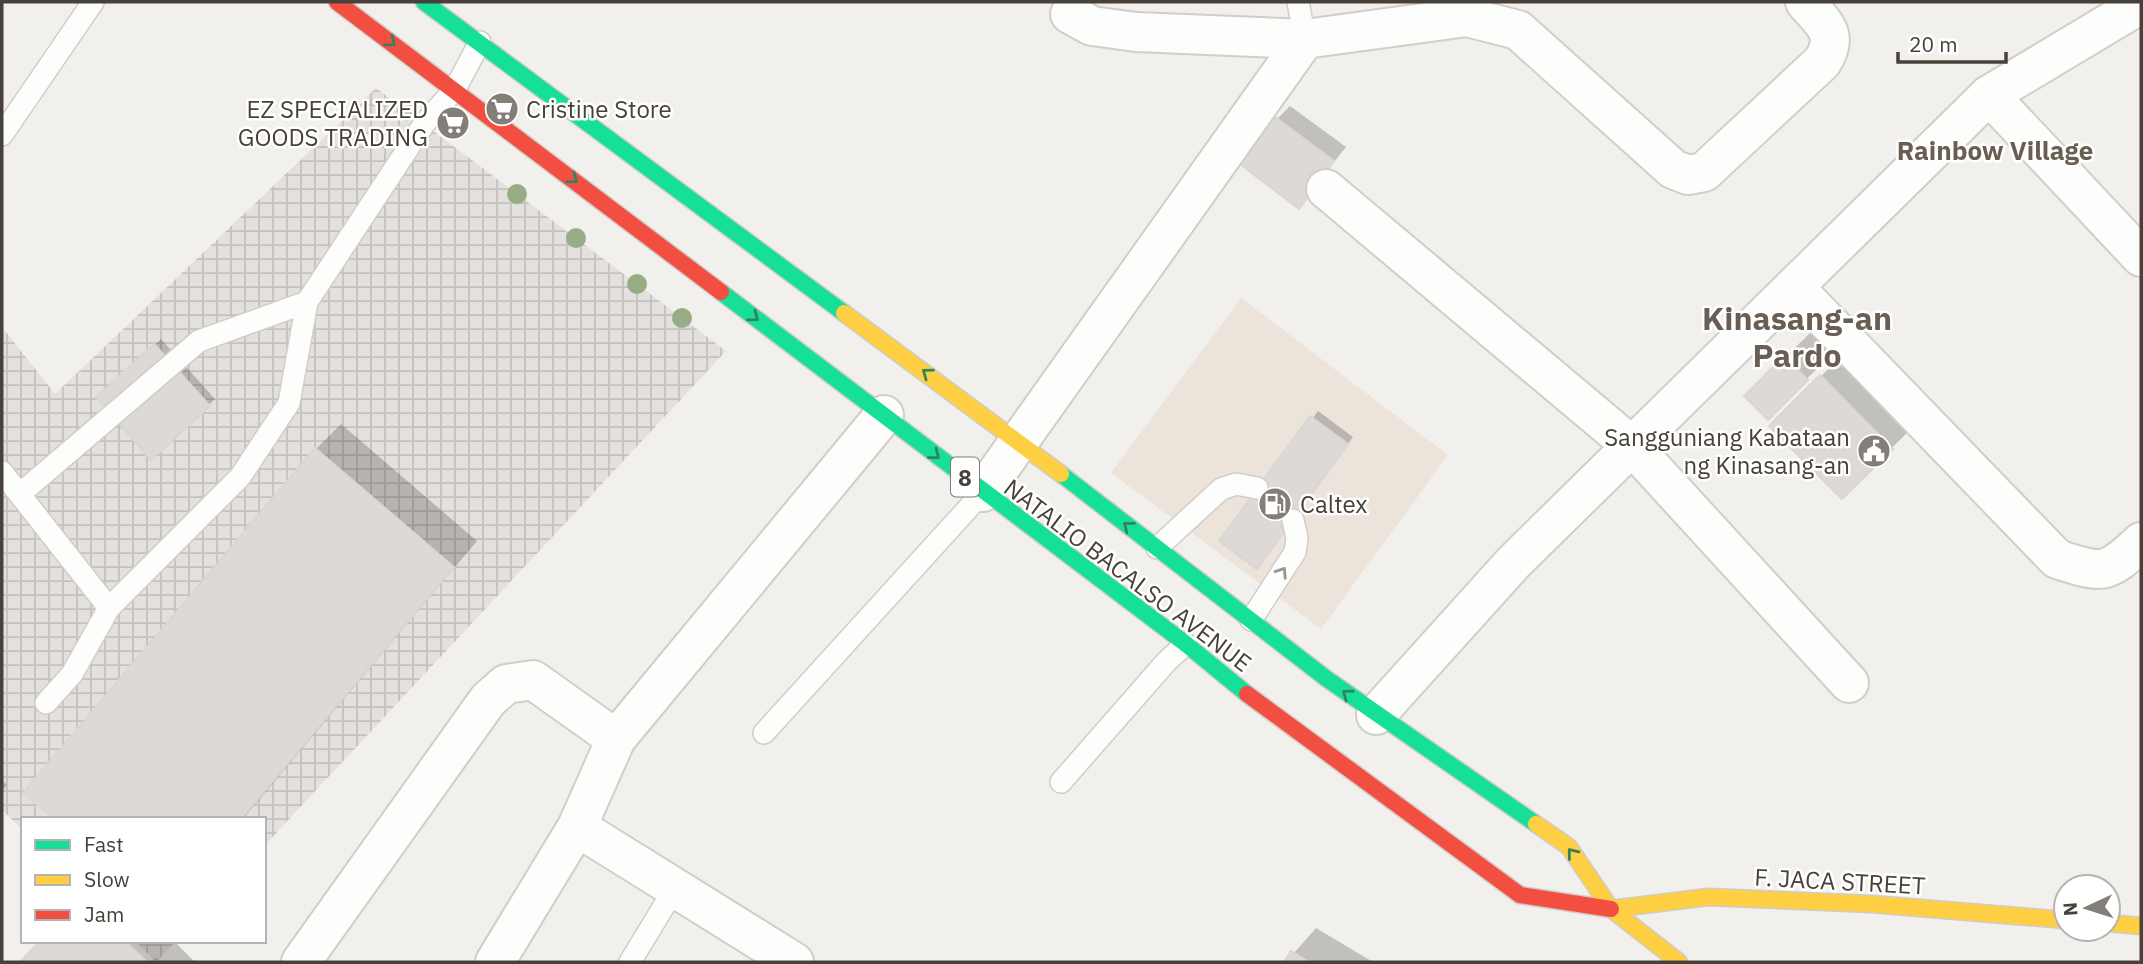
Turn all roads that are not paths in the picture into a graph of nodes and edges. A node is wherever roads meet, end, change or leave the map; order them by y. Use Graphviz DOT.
graph roads {
  1 [pos="93,2"];
  2 [pos="337,2"];
  3 [pos="424,2"];
  4 [pos="1298,2"];
  5 [pos="1805,2"];
  6 [pos="2141,4"];
  7 [pos="1466,9"];
  8 [pos="1070,14"];
  9 [pos="1305,39"];
  10 [pos="480,42"];
  11 [pos="454,89"];
  12 [pos="1989,94"];
  13 [pos="2,135"];
  14 [pos="1326,189"];
  15 [pos="2141,257"];
  16 [pos="1794,287"];
  17 [pos="307,302"];
  18 [pos="884,415"];
  19 [pos="1017,440"];
  20 [pos="1632,446"];
  21 [pos="2,472"];
  22 [pos="1257,488"];
  23 [pos="983,492"];
  24 [pos="21,493"];
  25 [pos="1293,520"];
  26 [pos="2141,542"];
  27 [pos="1157,548"];
  28 [pos="108,607"];
  29 [pos="1251,620"];
  30 [pos="1186,644"];
  31 [pos="1849,683"];
  32 [pos="46,704"];
  33 [pos="1376,715"];
  34 [pos="764,733"];
  35 [pos="616,738"];
  36 [pos="1060,782"];
  37 [pos="577,827"];
  38 [pos="675,888"];
  39 [pos="1611,909"];
  40 [pos="2052,919"];
  41 [pos="2122,924"];
  42 [pos="2141,926"];
  43 [pos="301,962"];
  44 [pos="495,962"];
  45 [pos="630,962"];
  46 [pos="794,962"];
  47 [pos="1679,962"];
  1 -- 13 [label="lane"];
  2 -- 11 [label="main road, NATALIO BACALSO AVENUE / 8, one-way"];
  3 -- 10 [label="main road, NATALIO BACALSO AVENUE / 8"];
  4 -- 9 [label="lane"];
  5 -- 7 [label="street"];
  6 -- 12 [label="street"];
  7 -- 9 [label="street"];
  8 -- 9 [label="street"];
  9 -- 19 [label="street"];
  10 -- 11 [label="lane"];
  19 -- 10 [label="main road, NATALIO BACALSO AVENUE / 8, one-way"];
  11 -- 17 [label="lane"];
  11 -- 18 [label="main road, NATALIO BACALSO AVENUE / 8, one-way"];
  12 -- 15 [label="street"];
  12 -- 16 [label="street"];
  14 -- 20 [label="street"];
  16 -- 20 [label="street"];
  16 -- 26 [label="street"];
  17 -- 24 [label="lane"];
  17 -- 28 [label="lane"];
  18 -- 23 [label="main road, NATALIO BACALSO AVENUE / 8, one-way"];
  18 -- 35 [label="street"];
  19 -- 23 [label="street"];
  27 -- 19 [label="main road, NATALIO BACALSO AVENUE / 8, one-way"];
  20 -- 31 [label="street"];
  20 -- 33 [label="street"];
  21 -- 24 [label="lane"];
  22 -- 27 [label="lane"];
  23 -- 30 [label="main road, NATALIO BACALSO AVENUE / 8"];
  23 -- 34 [label="lane"];
  24 -- 28 [label="lane"];
  29 -- 25 [label="lane, one-way"];
  27 -- 29 [label="main road, NATALIO BACALSO AVENUE / 8"];
  28 -- 32 [label="lane"];
  33 -- 29 [label="main road, NATALIO BACALSO AVENUE / 8, one-way"];
  30 -- 36 [label="lane"];
  30 -- 39 [label="main road, NATALIO BACALSO AVENUE / 8"];
  39 -- 33 [label="main road, NATALIO BACALSO AVENUE / 8, one-way"];
  35 -- 37 [label="street"];
  35 -- 43 [label="street"];
  37 -- 38 [label="street"];
  37 -- 44 [label="street"];
  38 -- 45 [label="lane"];
  38 -- 46 [label="street"];
  39 -- 40 [label="main road, F. JACA STREET"];
  39 -- 47 [label="main road, NATALIO BACALSO AVENUE / 8"];
  41 -- 42 [label="main road"];
}
